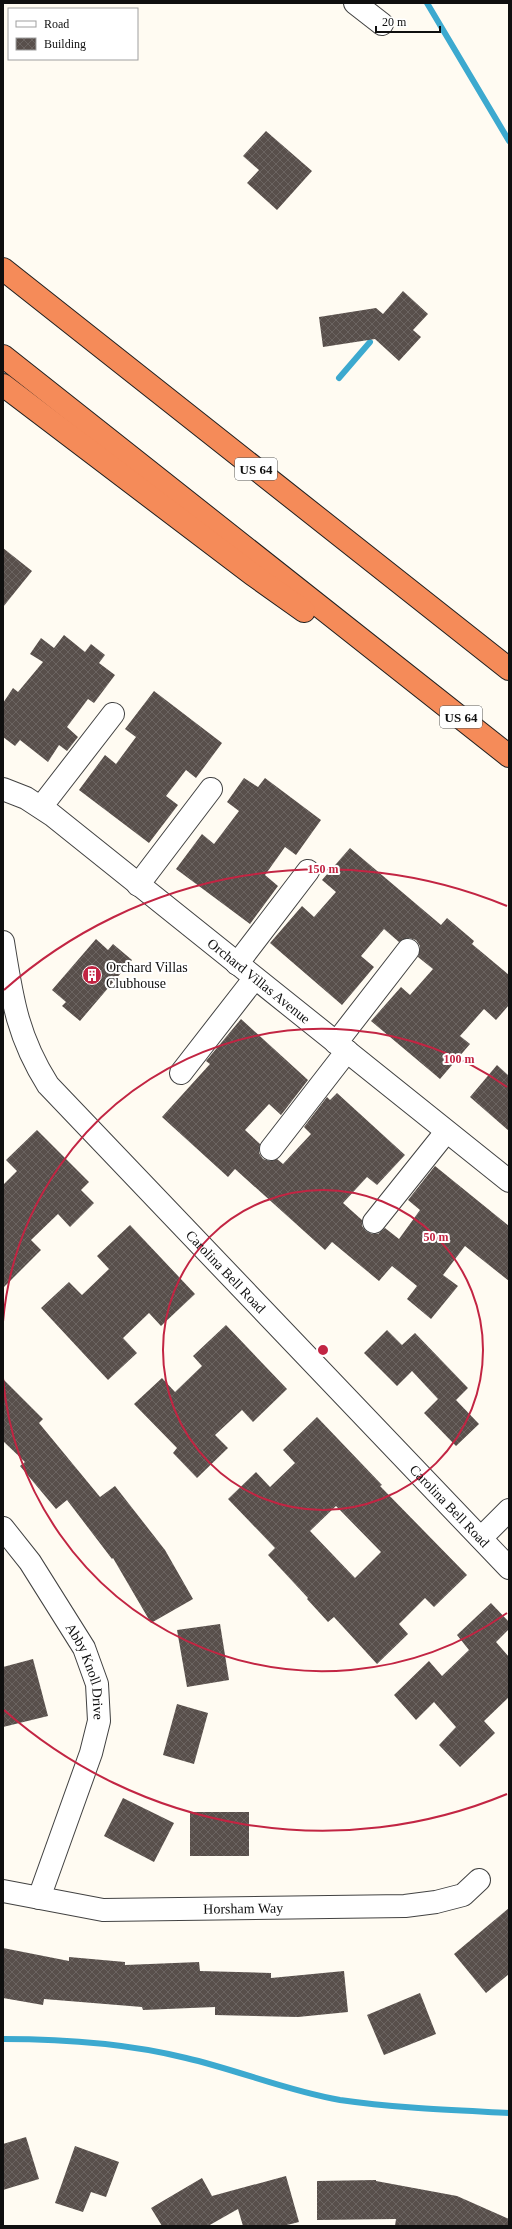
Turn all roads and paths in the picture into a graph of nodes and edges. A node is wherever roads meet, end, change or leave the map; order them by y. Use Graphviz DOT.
graph roads {
  1 [pos="355,3"];
  2 [pos="382,24"];
  3 [pos="3,269"];
  4 [pos="3,356"];
  5 [pos="3,385"];
  6 [pos="509,669"];
  7 [pos="412,679"];
  8 [pos="113,714"];
  9 [pos="509,756"];
  10 [pos="211,788"];
  11 [pos="3,789"];
  12 [pos="41,807"];
  13 [pos="308,871"];
  14 [pos="138,885"];
  15 [pos="3,942"];
  16 [pos="408,950"];
  17 [pos="237,964"];
  18 [pos="254,979"];
  19 [pos="342,1047"];
  20 [pos="181,1073"];
  21 [pos="446,1132"];
  22 [pos="271,1149"];
  23 [pos="509,1181"];
  24 [pos="374,1222"];
  25 [pos="509,1510"];
  26 [pos="3,1528"];
  27 [pos="480,1538"];
  28 [pos="509,1568"];
  29 [pos="479,1880"];
  30 [pos="3,1891"];
  31 [pos="39,1898"];
  1 -- 2 [label="street"];
  3 -- 6 [label="highway, US 64"];
  4 -- 7 [label="highway, US 64"];
  5 -- 7 [label="highway"];
  7 -- 9 [label="highway, US 64"];
  8 -- 12 [label="street"];
  10 -- 14 [label="street"];
  11 -- 12 [label="street, Orchard Villas Avenue"];
  12 -- 14 [label="street, Orchard Villas Avenue"];
  13 -- 17 [label="street"];
  14 -- 17 [label="street, Orchard Villas Avenue"];
  15 -- 27 [label="street, Carolina Bell Road"];
  16 -- 19 [label="street"];
  17 -- 18 [label="street, Orchard Villas Avenue"];
  18 -- 19 [label="street, Orchard Villas Avenue"];
  18 -- 20 [label="street"];
  19 -- 21 [label="street, Orchard Villas Avenue"];
  19 -- 22 [label="street"];
  21 -- 23 [label="street, Orchard Villas Avenue"];
  21 -- 24 [label="street"];
  25 -- 27 [label="street"];
  26 -- 31 [label="street, Abby Knoll Drive"];
  27 -- 28 [label="street, Carolina Bell Road"];
  29 -- 31 [label="street, Horsham Way"];
  30 -- 31 [label="street, Horsham Way"];
}
